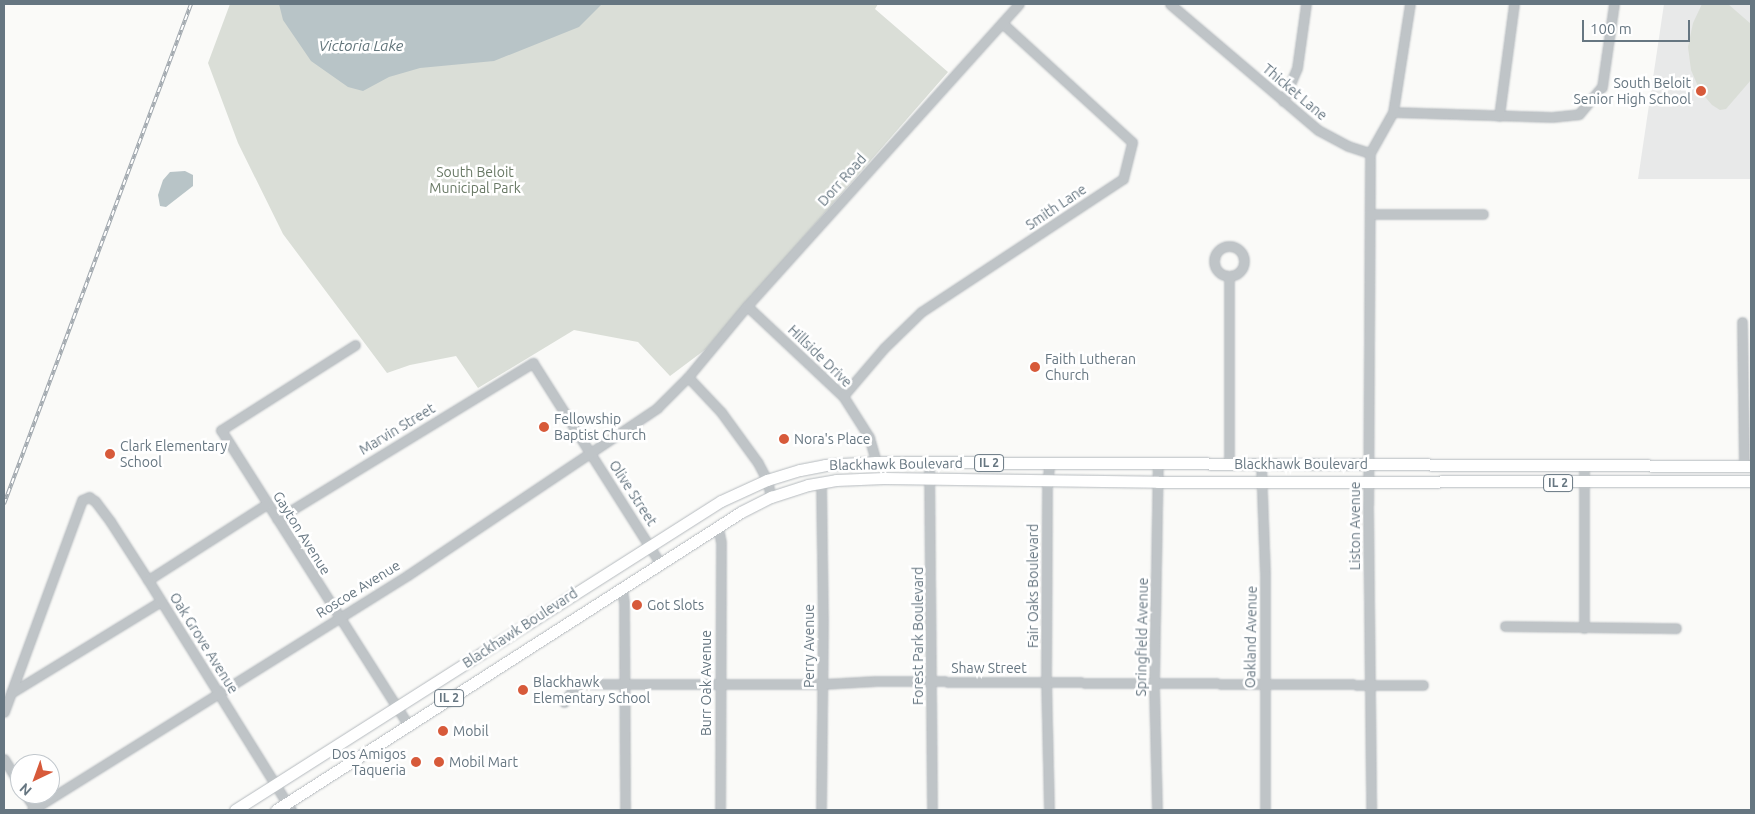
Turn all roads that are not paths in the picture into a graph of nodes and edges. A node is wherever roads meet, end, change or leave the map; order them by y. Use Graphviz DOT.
graph roads {
  1 [pos="1019,4"];
  2 [pos="1170,4"];
  3 [pos="1306,4"];
  4 [pos="1410,4"];
  5 [pos="1514,4"];
  6 [pos="1614,4"];
  7 [pos="1002,23"];
  8 [pos="1283,101"];
  9 [pos="1393,112"];
  10 [pos="1499,116"];
  11 [pos="1370,153"];
  12 [pos="1370,214"];
  13 [pos="1483,214"];
  14 [pos="1229,276"];
  15 [pos="747,306"];
  16 [pos="1742,322"];
  17 [pos="355,345"];
  18 [pos="533,363"];
  19 [pos="688,377"];
  20 [pos="843,396"];
  21 [pos="590,453"];
  22 [pos="876,462"];
  23 [pos="930,462"];
  24 [pos="1050,463"];
  25 [pos="1158,463"];
  26 [pos="1229,464"];
  27 [pos="1261,465"];
  28 [pos="1369,465"];
  29 [pos="1584,465"];
  30 [pos="1748,466"];
  31 [pos="767,480"];
  32 [pos="930,480"];
  33 [pos="1046,481"];
  34 [pos="1749,481"];
  35 [pos="821,482"];
  36 [pos="1158,482"];
  37 [pos="1262,482"];
  38 [pos="1368,483"];
  39 [pos="1584,483"];
  40 [pos="771,497"];
  41 [pos="267,504"];
  42 [pos="277,519"];
  43 [pos="718,526"];
  44 [pos="650,545"];
  45 [pos="660,563"];
  46 [pos="148,580"];
  47 [pos="622,587"];
  48 [pos="160,601"];
  49 [pos="339,618"];
  50 [pos="1506,626"];
  51 [pos="1584,628"];
  52 [pos="1676,628"];
  53 [pos="932,681"];
  54 [pos="1046,682"];
  55 [pos="1154,682"];
  56 [pos="624,684"];
  57 [pos="720,684"];
  58 [pos="823,684"];
  59 [pos="1264,685"];
  60 [pos="1369,685"];
  61 [pos="1423,685"];
  62 [pos="219,692"];
  63 [pos="11,694"];
  64 [pos="564,702"];
  65 [pos="398,707"];
  66 [pos="4,712"];
  67 [pos="408,725"];
  68 [pos="277,784"];
  69 [pos="289,807"];
  70 [pos="34,810"];
  71 [pos="235,810"];
  72 [pos="276,810"];
  73 [pos="625,810"];
  74 [pos="720,810"];
  75 [pos="821,810"];
  76 [pos="932,810"];
  77 [pos="1049,810"];
  78 [pos="1157,810"];
  79 [pos="1265,810"];
  80 [pos="1371,810"];
  1 -- 7 [label="street, Dorr Road"];
  2 -- 8 [label="street, Thicket Lane"];
  3 -- 8 [label="street"];
  4 -- 9 [label="street"];
  5 -- 10 [label="street"];
  6 -- 10 [label="street"];
  7 -- 15 [label="street, Dorr Road"];
  7 -- 20 [label="street, Smith Lane"];
  8 -- 11 [label="street, Thicket Lane"];
  9 -- 10 [label="street"];
  9 -- 11 [label="street"];
  11 -- 12 [label="street, Liston Avenue"];
  12 -- 13 [label="street"];
  12 -- 28 [label="street, Liston Avenue"];
  14 -- 26 [label="street"];
  15 -- 19 [label="street, Dorr Road"];
  15 -- 20 [label="street, Hillside Drive"];
  16 -- 30 [label="street"];
  17 -- 41 [label="street, Gayton Avenue"];
  18 -- 21 [label="street, Olive Street"];
  18 -- 42 [label="street, Marvin Street"];
  19 -- 21 [label="street, Roscoe Avenue"];
  19 -- 31 [label="street"];
  20 -- 22 [label="street, Hillside Drive"];
  21 -- 44 [label="street, Olive Street"];
  21 -- 49 [label="street, Roscoe Avenue"];
  22 -- 23 [label="main road, Blackhawk Boulevard / IL 2"];
  22 -- 31 [label="main road, Blackhawk Boulevard / IL 2"];
  23 -- 24 [label="main road, Blackhawk Boulevard / IL 2"];
  23 -- 32 [label="street, Forest Park Boulevard"];
  24 -- 25 [label="main road, Blackhawk Boulevard / IL 2"];
  24 -- 33 [label="street, Fair Oaks Boulevard"];
  25 -- 26 [label="main road, Blackhawk Boulevard / IL 2"];
  25 -- 36 [label="street, Springfield Avenue"];
  26 -- 27 [label="main road, Blackhawk Boulevard / IL 2"];
  27 -- 28 [label="main road, Blackhawk Boulevard / IL 2"];
  27 -- 37 [label="street, Oakland Avenue"];
  28 -- 29 [label="main road, Blackhawk Boulevard / IL 2"];
  28 -- 38 [label="street, Liston Avenue"];
  29 -- 30 [label="main road, Blackhawk Boulevard / IL 2"];
  29 -- 39 [label="street"];
  31 -- 40 [label="street"];
  31 -- 44 [label="main road, Blackhawk Boulevard / IL 2"];
  32 -- 33 [label="main road, Blackhawk Boulevard / IL 2"];
  32 -- 35 [label="main road, Blackhawk Boulevard / IL 2"];
  32 -- 53 [label="street, Forest Park Boulevard"];
  33 -- 36 [label="main road, Blackhawk Boulevard / IL 2"];
  33 -- 54 [label="street, Fair Oaks Boulevard"];
  34 -- 39 [label="main road, Blackhawk Boulevard / IL 2"];
  35 -- 40 [label="main road, Blackhawk Boulevard / IL 2"];
  35 -- 58 [label="street, Perry Avenue"];
  36 -- 37 [label="main road, Blackhawk Boulevard / IL 2"];
  36 -- 55 [label="street, Springfield Avenue"];
  37 -- 38 [label="main road, Blackhawk Boulevard / IL 2"];
  37 -- 59 [label="street, Oakland Avenue"];
  38 -- 39 [label="main road, Blackhawk Boulevard / IL 2"];
  38 -- 60 [label="street, Liston Avenue"];
  39 -- 51 [label="street"];
  40 -- 43 [label="main road, Blackhawk Boulevard / IL 2"];
  41 -- 42 [label="street, Gayton Avenue"];
  41 -- 46 [label="street"];
  42 -- 49 [label="street, Gayton Avenue"];
  43 -- 45 [label="main road, Blackhawk Boulevard / IL 2"];
  43 -- 57 [label="street, Burr Oak Avenue"];
  44 -- 45 [label="street, Olive Street"];
  44 -- 65 [label="main road, Blackhawk Boulevard / IL 2"];
  45 -- 47 [label="main road, Blackhawk Boulevard / IL 2"];
  46 -- 48 [label="street, Oak Grove Avenue"];
  46 -- 63 [label="street, Oak Grove Avenue"];
  47 -- 56 [label="street"];
  47 -- 67 [label="main road, Blackhawk Boulevard / IL 2"];
  48 -- 62 [label="street, Oak Grove Avenue"];
  48 -- 63 [label="street"];
  49 -- 62 [label="street, Roscoe Avenue"];
  49 -- 65 [label="street, Gayton Avenue"];
  50 -- 51 [label="street"];
  51 -- 52 [label="street"];
  53 -- 54 [label="street, Shaw Street"];
  53 -- 58 [label="street, Shaw Street"];
  53 -- 76 [label="street, Forest Park Boulevard"];
  54 -- 55 [label="street, Shaw Street"];
  54 -- 77 [label="street, Fair Oaks Boulevard"];
  55 -- 59 [label="street, Shaw Street"];
  55 -- 78 [label="street, Springfield Avenue"];
  56 -- 57 [label="street, Shaw Street"];
  56 -- 64 [label="street, Shaw Street"];
  56 -- 73 [label="street"];
  57 -- 58 [label="street, Shaw Street"];
  57 -- 74 [label="street, Burr Oak Avenue"];
  58 -- 75 [label="street, Perry Avenue"];
  59 -- 60 [label="street, Shaw Street"];
  59 -- 79 [label="street, Oakland Avenue"];
  60 -- 61 [label="street, Shaw Street"];
  60 -- 80 [label="street, Liston Avenue"];
  62 -- 68 [label="street, Oak Grove Avenue"];
  62 -- 70 [label="street, Roscoe Avenue"];
  63 -- 66 [label="street"];
  65 -- 67 [label="street, Gayton Avenue"];
  65 -- 68 [label="main road, Blackhawk Boulevard / IL 2"];
  67 -- 69 [label="main road, Blackhawk Boulevard / IL 2"];
  68 -- 69 [label="street, Oak Grove Avenue"];
  68 -- 71 [label="main road, Blackhawk Boulevard / IL 2"];
  69 -- 72 [label="main road, Blackhawk Boulevard / IL 2"];
}
